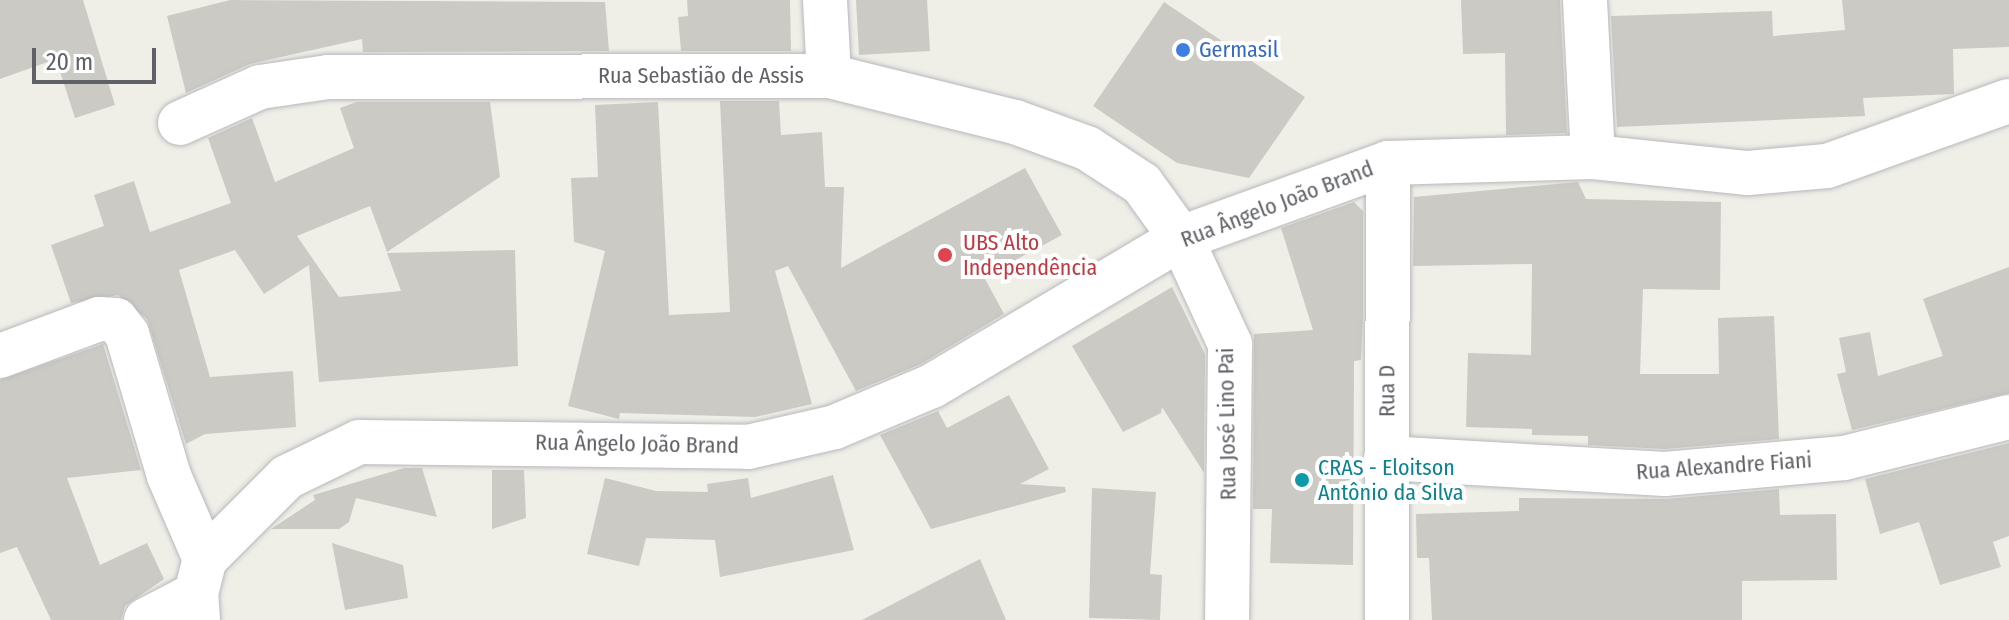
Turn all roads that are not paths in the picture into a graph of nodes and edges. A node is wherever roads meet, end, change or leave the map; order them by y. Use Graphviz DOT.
graph roads {
  1 [pos="825,0"];
  2 [pos="1585,0"];
  3 [pos="829,76"];
  4 [pos="2009,101"];
  5 [pos="180,123"];
  6 [pos="1593,157"];
  7 [pos="1388,163"];
  8 [pos="1181,238"];
  9 [pos="0,356"];
  10 [pos="2009,417"];
  11 [pos="1386,458"];
  12 [pos="200,591"];
  13 [pos="146,620"];
  14 [pos="1227,620"];
  15 [pos="1387,620"];
  1 -- 3 [label="street"];
  2 -- 6 [label="street"];
  3 -- 5 [label="street, Rua Sebastião de Assis"];
  3 -- 8 [label="street, Rua Sebastião de Assis"];
  4 -- 6 [label="street, Rua Ângelo João Brand"];
  6 -- 7 [label="street, Rua Ângelo João Brand"];
  7 -- 8 [label="street, Rua Ângelo João Brand"];
  7 -- 11 [label="street, Rua D"];
  8 -- 12 [label="street, Rua Ângelo João Brand"];
  8 -- 14 [label="street, Rua José Lino Pai"];
  9 -- 12 [label="street"];
  10 -- 11 [label="street, Rua Alexandre Fiani"];
  11 -- 15 [label="street, Rua D"];
  12 -- 13 [label="street, Rua Ângelo João Brand"];
}
